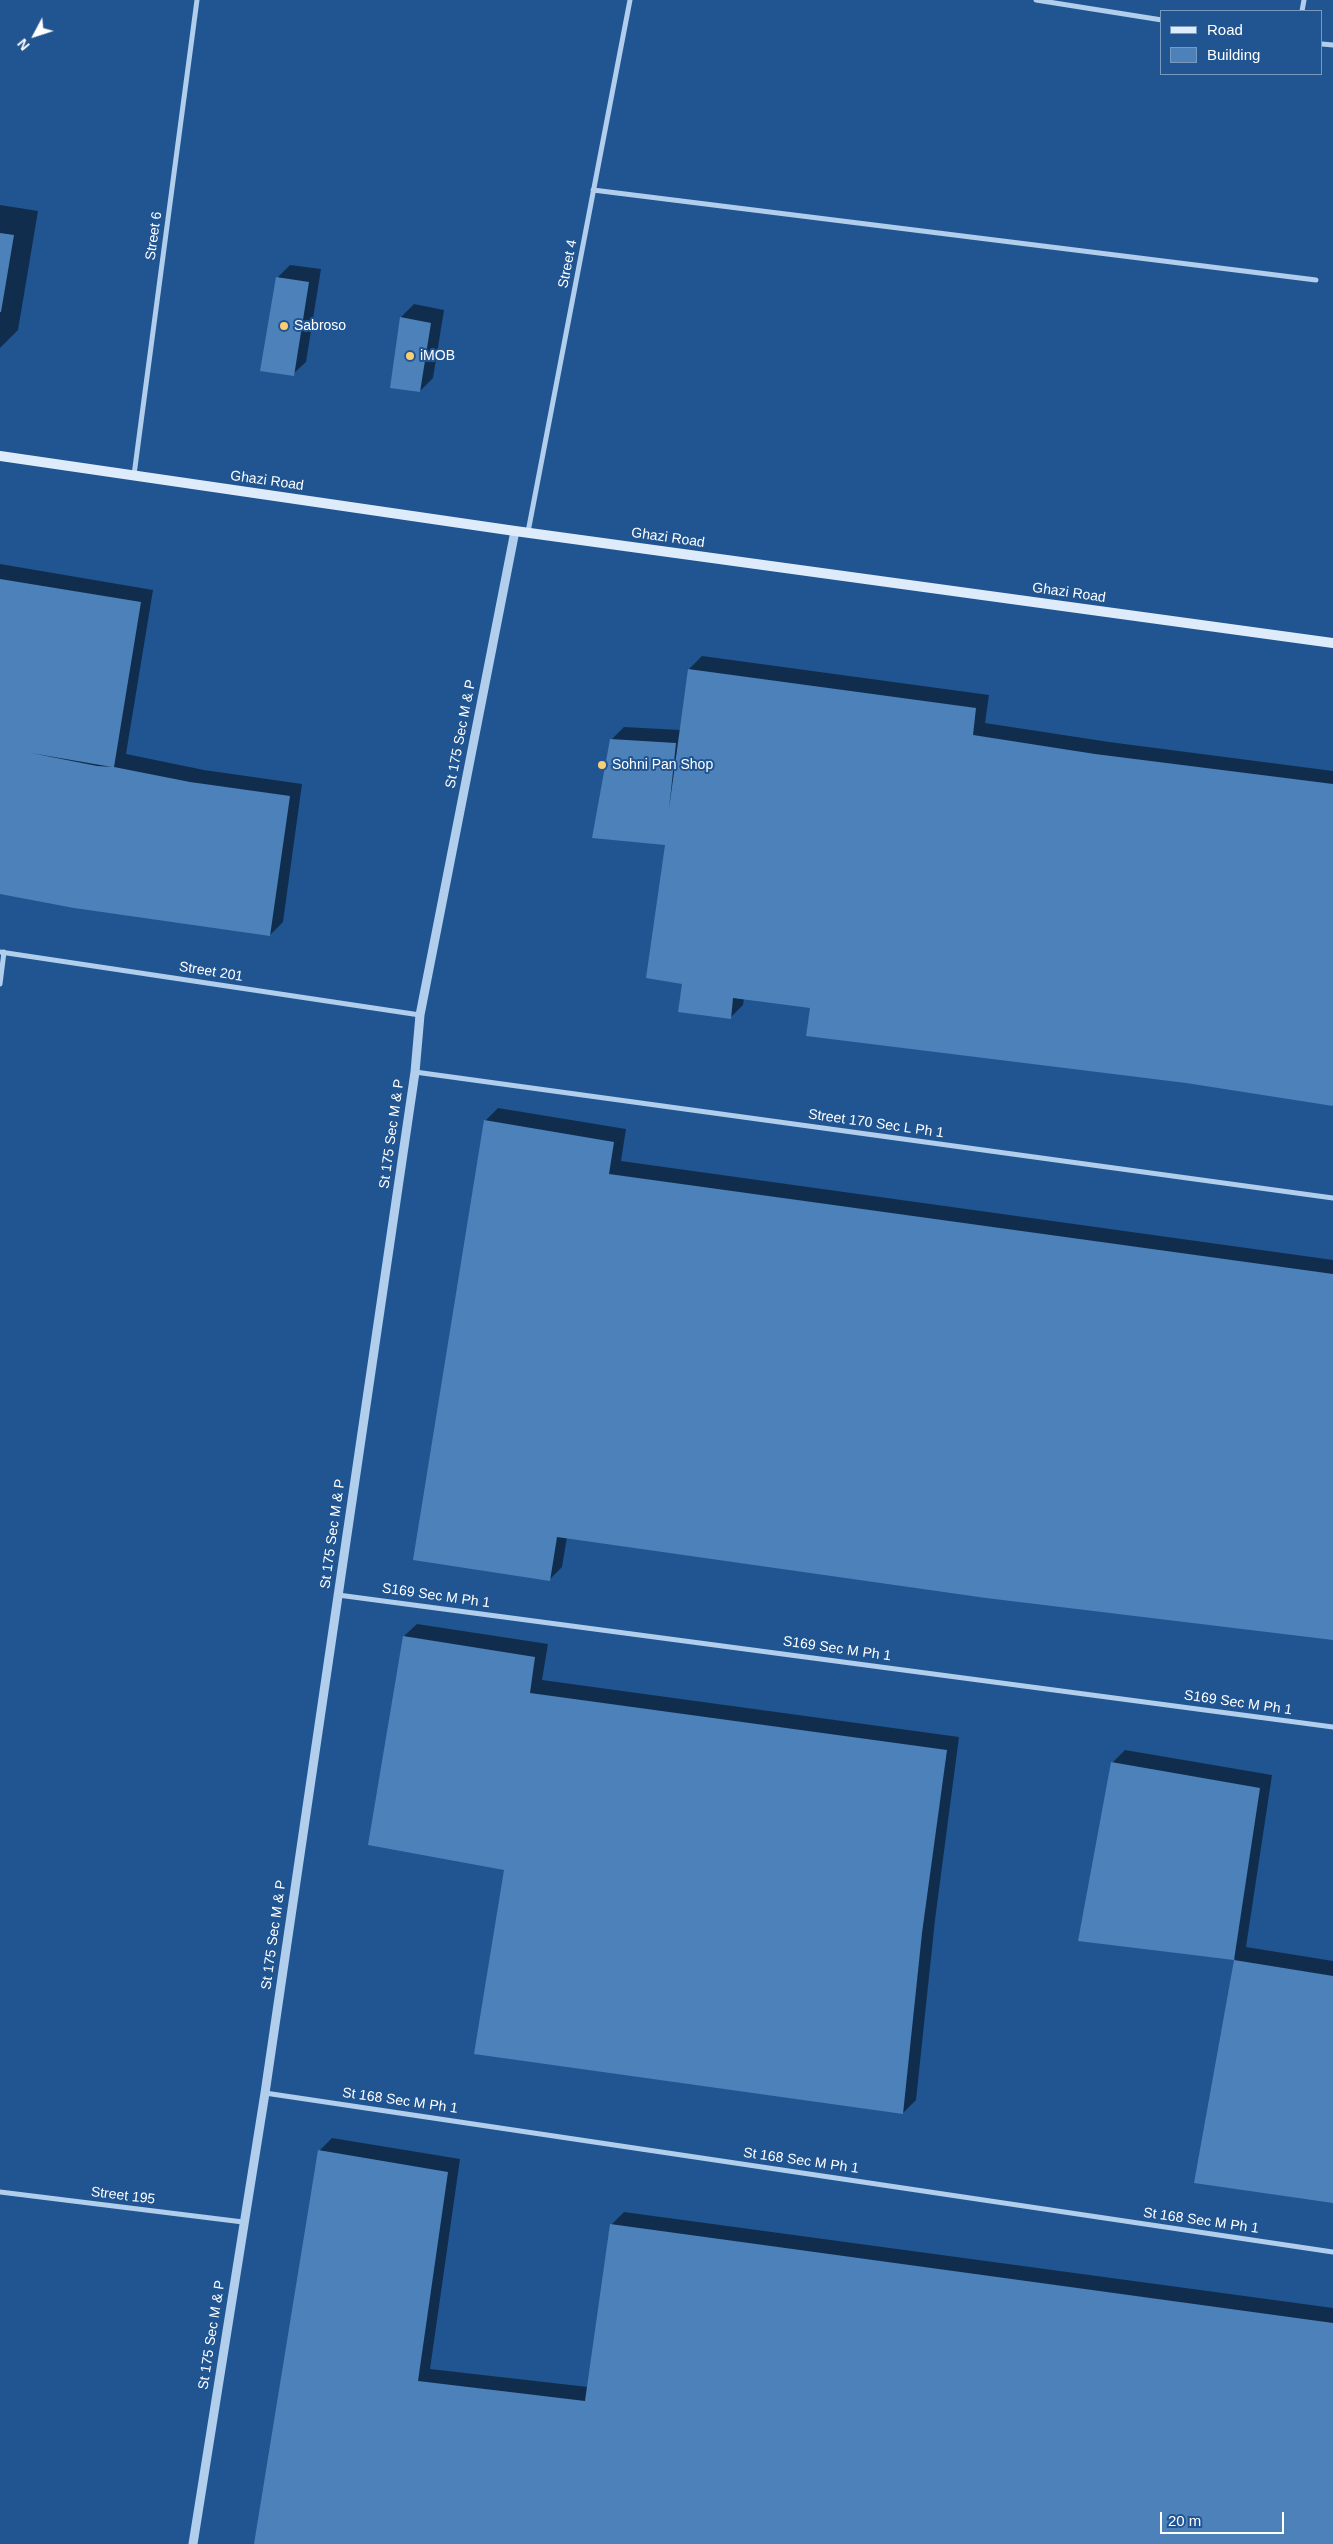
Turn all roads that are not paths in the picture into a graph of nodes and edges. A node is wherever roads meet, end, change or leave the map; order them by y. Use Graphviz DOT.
graph roads {
  1 [pos="197,0"];
  2 [pos="630,0"];
  3 [pos="1036,0"];
  4 [pos="1160,20"];
  5 [pos="593,190"];
  6 [pos="1316,280"];
  7 [pos="0,456"];
  8 [pos="134,476"];
  9 [pos="515,531"];
  10 [pos="528,533"];
  11 [pos="1333,644"];
  12 [pos="2,952"];
  13 [pos="0,984"];
  14 [pos="420,1015"];
  15 [pos="415,1072"];
  16 [pos="1333,1198"];
  17 [pos="338,1594"];
  18 [pos="1333,1727"];
  19 [pos="265,2093"];
  20 [pos="0,2192"];
  21 [pos="243,2222"];
  22 [pos="1333,2252"];
  23 [pos="193,2544"];
  1 -- 8 [label="street, Street 6"];
  2 -- 5 [label="street, Street 4"];
  3 -- 4 [label="street"];
  5 -- 6 [label="street"];
  5 -- 10 [label="street, Street 4"];
  7 -- 8 [label="main road, Ghazi Road"];
  8 -- 9 [label="main road, Ghazi Road"];
  9 -- 10 [label="main road, Ghazi Road"];
  9 -- 14 [label="street, St 175 Sec M & P"];
  10 -- 11 [label="main road, Ghazi Road"];
  12 -- 13 [label="street"];
  12 -- 14 [label="street, Street 201"];
  14 -- 15 [label="street, St 175 Sec M & P"];
  15 -- 16 [label="street, Street 170 Sec L Ph 1"];
  15 -- 17 [label="street, St 175 Sec M & P"];
  17 -- 18 [label="street, S169 Sec M Ph 1"];
  17 -- 19 [label="street, St 175 Sec M & P"];
  19 -- 21 [label="street, St 175 Sec M & P"];
  19 -- 22 [label="street, St 168 Sec M Ph 1"];
  20 -- 21 [label="street, Street 195"];
  21 -- 23 [label="street, St 175 Sec M & P"];
}
